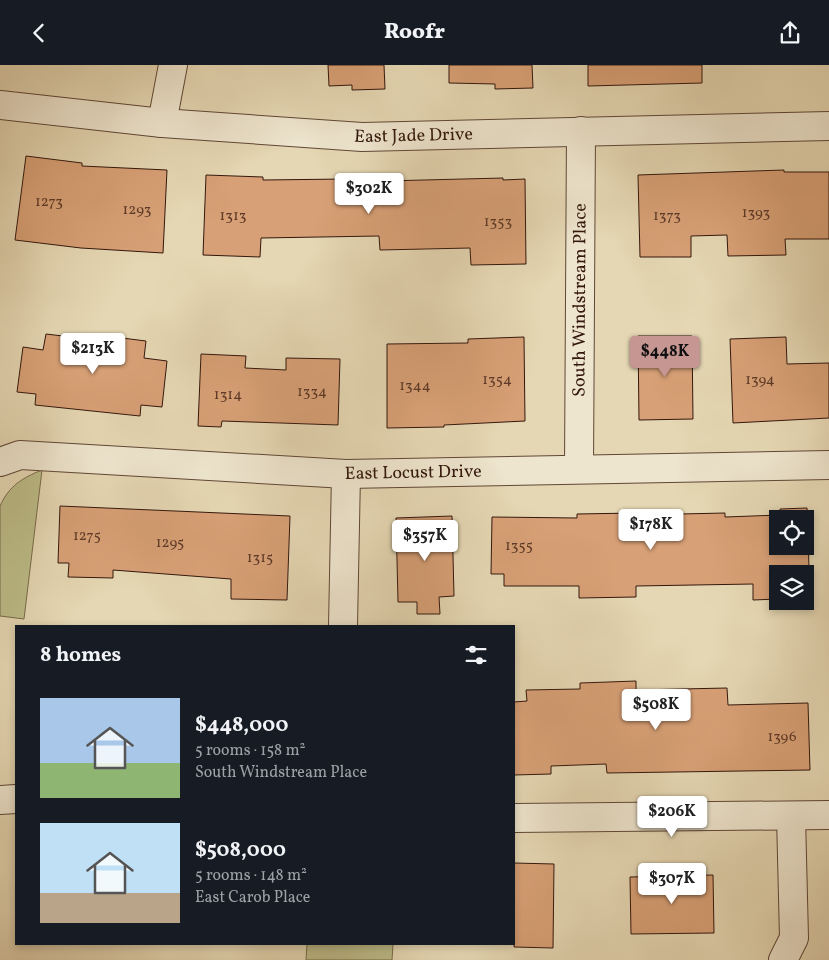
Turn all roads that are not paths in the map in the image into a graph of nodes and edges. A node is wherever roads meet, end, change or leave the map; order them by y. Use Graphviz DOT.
graph roads {
  1 [pos="173,65"];
  2 [pos="0,105"];
  3 [pos="162,123"];
  4 [pos="829,126"];
  5 [pos="581,131"];
  6 [pos="0,462"];
  7 [pos="829,465"];
  8 [pos="578,469"];
  9 [pos="346,474"];
  10 [pos="342,625"];
  11 [pos="15,799"];
  12 [pos="0,800"];
  13 [pos="791,815"];
  14 [pos="829,815"];
  15 [pos="515,818"];
  16 [pos="783,960"];
  1 -- 3 [label="street"];
  2 -- 3 [label="street, East Jade Drive"];
  3 -- 5 [label="street, East Jade Drive"];
  4 -- 5 [label="street, East Jade Drive"];
  5 -- 8 [label="street, South Windstream Place"];
  6 -- 9 [label="street, East Locust Drive"];
  7 -- 8 [label="street, East Locust Drive"];
  8 -- 9 [label="street, East Locust Drive"];
  9 -- 10 [label="street"];
  11 -- 12 [label="street"];
  13 -- 14 [label="street"];
  13 -- 15 [label="street"];
  13 -- 16 [label="street"];
}
